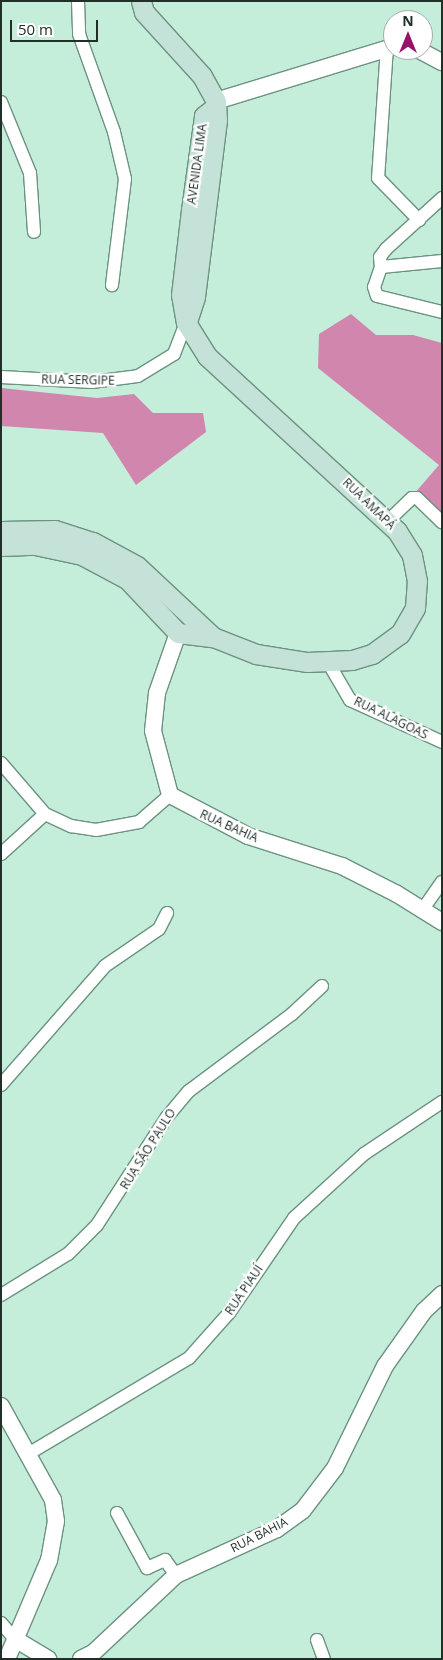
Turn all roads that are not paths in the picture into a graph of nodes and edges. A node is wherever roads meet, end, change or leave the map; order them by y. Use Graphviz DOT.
graph roads {
  1 [pos="78,1"];
  2 [pos="141,1"];
  3 [pos="383,49"];
  4 [pos="389,60"];
  5 [pos="1,102"];
  6 [pos="215,104"];
  7 [pos="442,198"];
  8 [pos="419,220"];
  9 [pos="34,232"];
  10 [pos="442,262"];
  11 [pos="381,268"];
  12 [pos="112,285"];
  13 [pos="442,312"];
  14 [pos="186,323"];
  15 [pos="1,377"];
  16 [pos="388,521"];
  17 [pos="442,522"];
  18 [pos="1,531"];
  19 [pos="65,541"];
  20 [pos="1,546"];
  21 [pos="173,620"];
  22 [pos="214,637"];
  23 [pos="329,664"];
  24 [pos="442,742"];
  25 [pos="1,763"];
  26 [pos="170,795"];
  27 [pos="45,814"];
  28 [pos="1,854"];
  29 [pos="442,882"];
  30 [pos="423,909"];
  31 [pos="167,913"];
  32 [pos="442,922"];
  33 [pos="322,986"];
  34 [pos="1,1085"];
  35 [pos="442,1102"];
  36 [pos="442,1294"];
  37 [pos="1,1295"];
  38 [pos="1,1406"];
  39 [pos="28,1454"];
  40 [pos="117,1513"];
  41 [pos="176,1575"];
  42 [pos="1,1623"];
  43 [pos="15,1639"];
  44 [pos="316,1640"];
  45 [pos="6,1659"];
  46 [pos="48,1659"];
  47 [pos="82,1659"];
  48 [pos="324,1659"];
  1 -- 12 [label="street"];
  2 -- 6 [label="main road"];
  3 -- 6 [label="street"];
  4 -- 8 [label="street"];
  5 -- 9 [label="street"];
  6 -- 14 [label="main road, AVENIDA LIMA"];
  7 -- 8 [label="street"];
  8 -- 11 [label="street"];
  10 -- 11 [label="street"];
  11 -- 13 [label="street"];
  14 -- 15 [label="street, RUA SERGIPE"];
  14 -- 16 [label="main road, RUA AMAPÁ"];
  16 -- 17 [label="street"];
  16 -- 23 [label="main road, RUA AMAPÁ"];
  18 -- 19 [label="main road"];
  19 -- 20 [label="main road"];
  19 -- 21 [label="main road"];
  21 -- 22 [label="main road, RUA AMAPÁ"];
  21 -- 22 [label="main road, RUA AMAPÁ"];
  21 -- 26 [label="street"];
  22 -- 23 [label="main road, RUA AMAPÁ"];
  23 -- 24 [label="street, RUA ALAGOAS"];
  25 -- 27 [label="street"];
  26 -- 27 [label="street"];
  26 -- 30 [label="street, RUA BAHIA"];
  27 -- 28 [label="street"];
  29 -- 30 [label="street"];
  30 -- 32 [label="street, RUA BAHIA"];
  31 -- 34 [label="street"];
  33 -- 37 [label="street, RUA SÃO PAULO"];
  35 -- 39 [label="street, RUA PIAUÍ"];
  36 -- 41 [label="street, RUA BAHIA"];
  38 -- 39 [label="street"];
  39 -- 43 [label="street"];
  40 -- 41 [label="street"];
  41 -- 47 [label="street, RUA BAHIA"];
  42 -- 43 [label="street"];
  43 -- 45 [label="street"];
  43 -- 46 [label="street"];
  44 -- 48 [label="street"];
}
